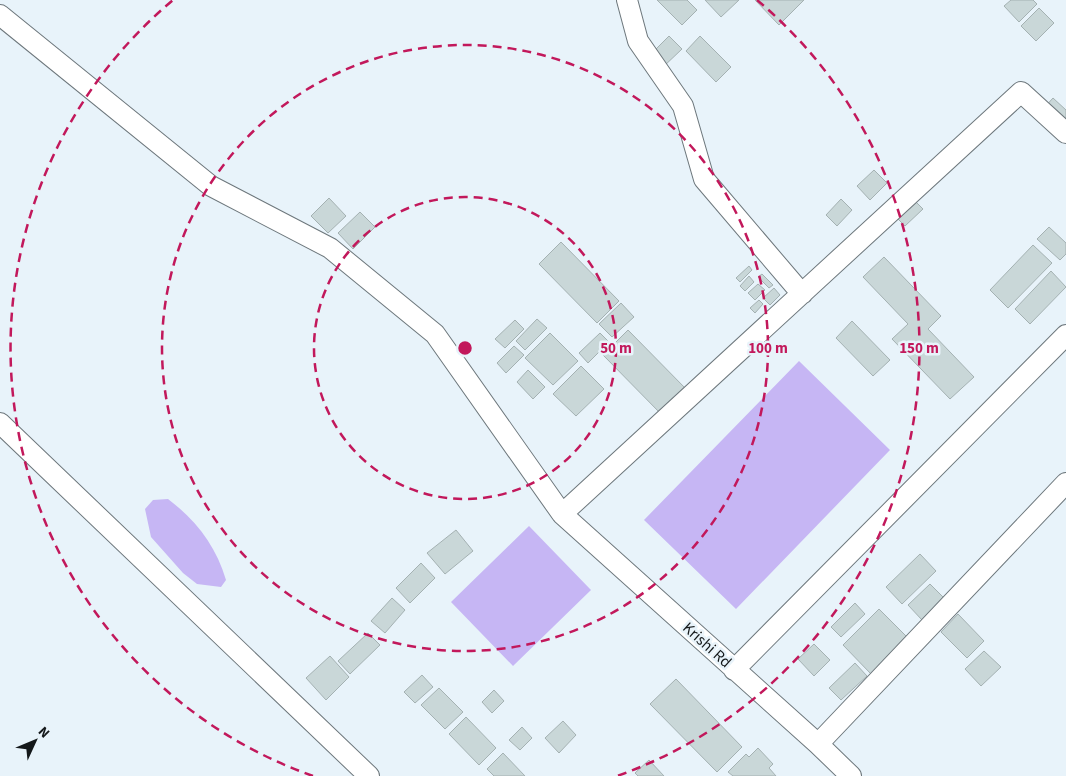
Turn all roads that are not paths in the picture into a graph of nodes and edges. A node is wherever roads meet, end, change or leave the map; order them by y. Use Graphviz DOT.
graph roads {
  1 [pos="627,0"];
  2 [pos="0,15"];
  3 [pos="1066,133"];
  4 [pos="802,294"];
  5 [pos="1066,335"];
  6 [pos="0,423"];
  7 [pos="1066,483"];
  8 [pos="562,514"];
  9 [pos="734,670"];
  10 [pos="818,744"];
  11 [pos="368,776"];
  12 [pos="851,776"];
  1 -- 4 [label="street"];
  2 -- 8 [label="street, Krishi Rd"];
  3 -- 4 [label="street"];
  4 -- 8 [label="street"];
  5 -- 9 [label="street"];
  6 -- 11 [label="street"];
  7 -- 10 [label="street"];
  8 -- 9 [label="street, Krishi Rd"];
  9 -- 10 [label="street, Krishi Rd"];
  10 -- 12 [label="street, Krishi Rd"];
}
